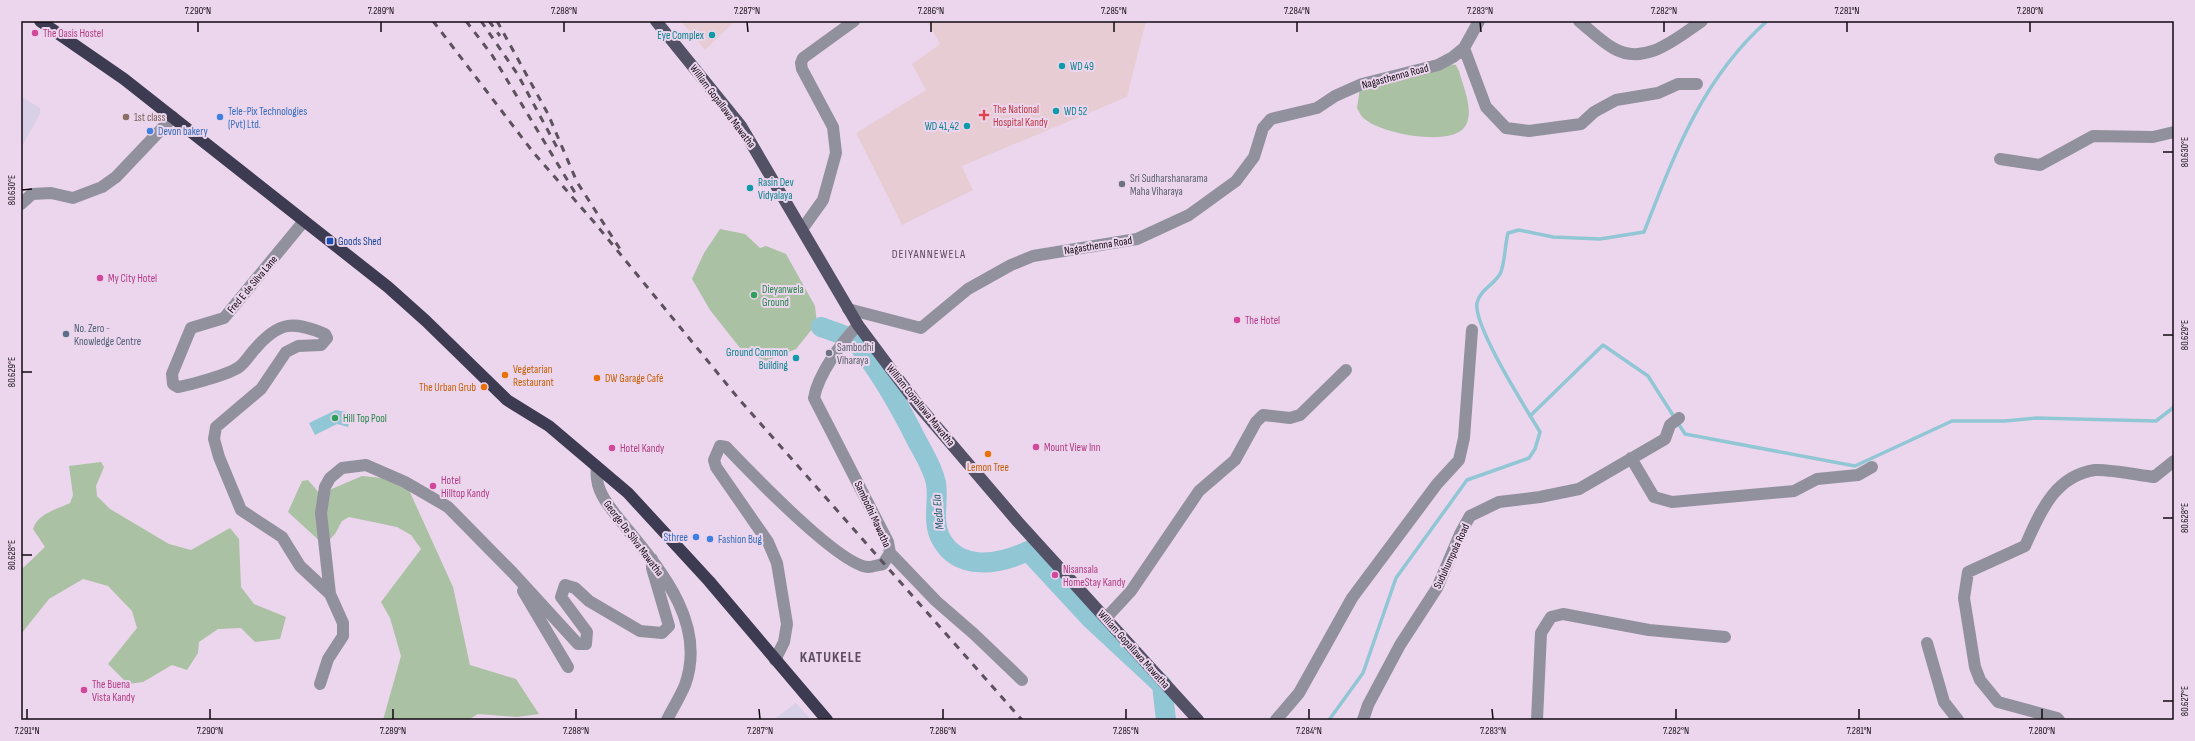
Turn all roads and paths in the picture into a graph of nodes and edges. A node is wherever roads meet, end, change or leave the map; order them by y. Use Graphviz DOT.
graph roads {
  1 [pos="40,21"];
  2 [pos="656,21"];
  3 [pos="854,21"];
  4 [pos="1479,21"];
  5 [pos="1579,21"];
  6 [pos="1702,21"];
  7 [pos="1464,48"];
  8 [pos="1697,84"];
  9 [pos="173,117"];
  10 [pos="2174,132"];
  11 [pos="2000,159"];
  12 [pos="21,204"];
  13 [pos="304,221"];
  14 [pos="803,228"];
  15 [pos="848,308"];
  16 [pos="855,328"];
  17 [pos="1472,330"];
  18 [pos="1346,370"];
  19 [pos="1676,420"];
  20 [pos="1631,458"];
  21 [pos="2174,461"];
  22 [pos="597,466"];
  23 [pos="1872,467"];
  24 [pos="890,552"];
  25 [pos="652,559"];
  26 [pos="513,573"];
  27 [pos="330,594"];
  28 [pos="1106,618"];
  29 [pos="1725,637"];
  30 [pos="1927,643"];
  31 [pos="775,660"];
  32 [pos="568,667"];
  33 [pos="1022,680"];
  34 [pos="320,684"];
  35 [pos="667,720"];
  36 [pos="827,720"];
  37 [pos="1198,720"];
  38 [pos="1276,720"];
  39 [pos="1363,720"];
  40 [pos="1537,720"];
  41 [pos="1958,720"];
  42 [pos="2059,720"];
  1 -- 9 [label="highway"];
  2 -- 14 [label="main road, William Gopallawa Mawatha"];
  3 -- 14 [label="street"];
  4 -- 7 [label="street, Nagasthenna Road"];
  5 -- 6 [label="street"];
  7 -- 8 [label="street"];
  7 -- 15 [label="street, Nagasthenna Road"];
  9 -- 12 [label="street"];
  9 -- 13 [label="highway"];
  10 -- 11 [label="street"];
  13 -- 22 [label="highway"];
  13 -- 27 [label="street, Fred E de Silva Lane"];
  14 -- 15 [label="main road, William Gopallawa Mawatha"];
  15 -- 16 [label="main road, William Gopallawa Mawatha"];
  16 -- 24 [label="street, Sambodhi Mawatha"];
  16 -- 28 [label="main road, William Gopallawa Mawatha"];
  17 -- 38 [label="street"];
  18 -- 28 [label="street"];
  19 -- 20 [label="street, Suduhumpola Road"];
  20 -- 23 [label="street"];
  20 -- 39 [label="street, Suduhumpola Road"];
  21 -- 42 [label="street"];
  22 -- 25 [label="street, George De Silva Mawatha"];
  22 -- 31 [label="highway"];
  24 -- 31 [label="street, Sambodhi Mawatha"];
  24 -- 33 [label="street"];
  25 -- 26 [label="street"];
  25 -- 35 [label="street, George De Silva Mawatha"];
  26 -- 27 [label="street"];
  26 -- 32 [label="street"];
  27 -- 34 [label="street, Fred E de Silva Lane"];
  28 -- 37 [label="main road, William Gopallawa Mawatha"];
  29 -- 40 [label="street"];
  30 -- 41 [label="street"];
  31 -- 36 [label="highway"];
}
